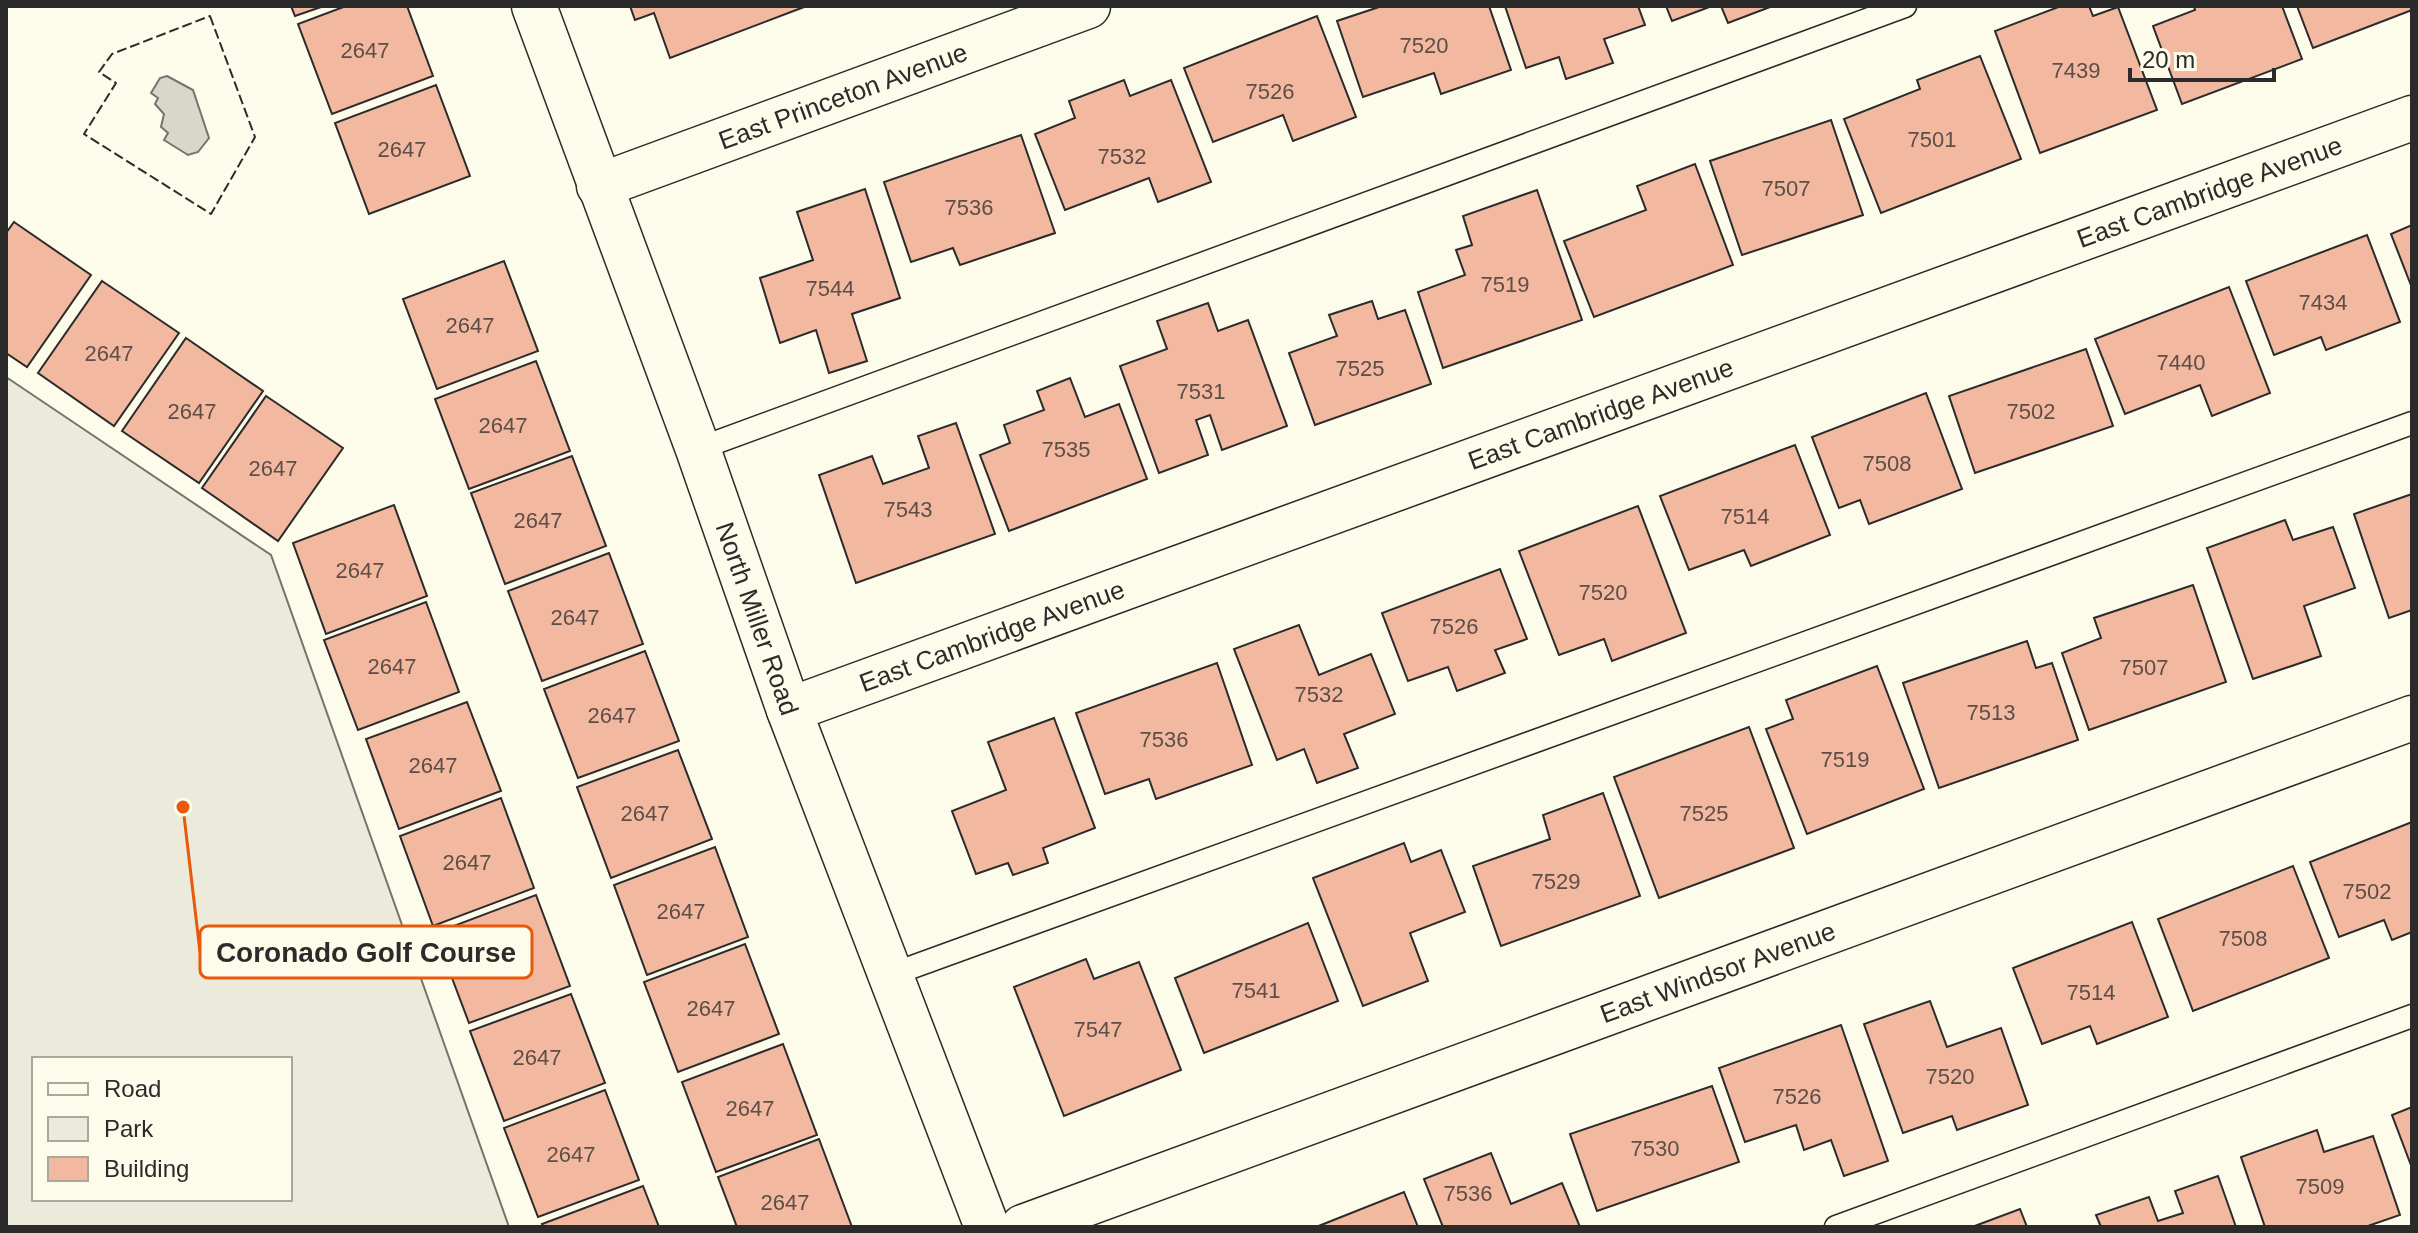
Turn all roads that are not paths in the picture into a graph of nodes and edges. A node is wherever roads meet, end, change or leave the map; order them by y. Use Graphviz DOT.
graph roads {
  1 [pos="534,6"];
  2 [pos="1088,6"];
  3 [pos="1905,6"];
  4 [pos="2412,118"];
  5 [pos="599,186"];
  6 [pos="2412,423"];
  7 [pos="698,449"];
  8 [pos="789,710"];
  9 [pos="2412,718"];
  10 [pos="893,974"];
  11 [pos="2412,1016"];
  12 [pos="987,1227"];
  13 [pos="1023,1227"];
  14 [pos="1836,1227"];
  1 -- 5 [label="street, North Miller Road"];
  2 -- 5 [label="street, East Princeton Avenue"];
  3 -- 7 [label="lane"];
  4 -- 8 [label="street, East Cambridge Avenue"];
  5 -- 7 [label="street, North Miller Road"];
  6 -- 10 [label="lane"];
  7 -- 8 [label="street, North Miller Road"];
  8 -- 10 [label="street, North Miller Road"];
  9 -- 13 [label="street, East Windsor Avenue"];
  10 -- 12 [label="street, North Miller Road"];
  11 -- 14 [label="lane"];
}
